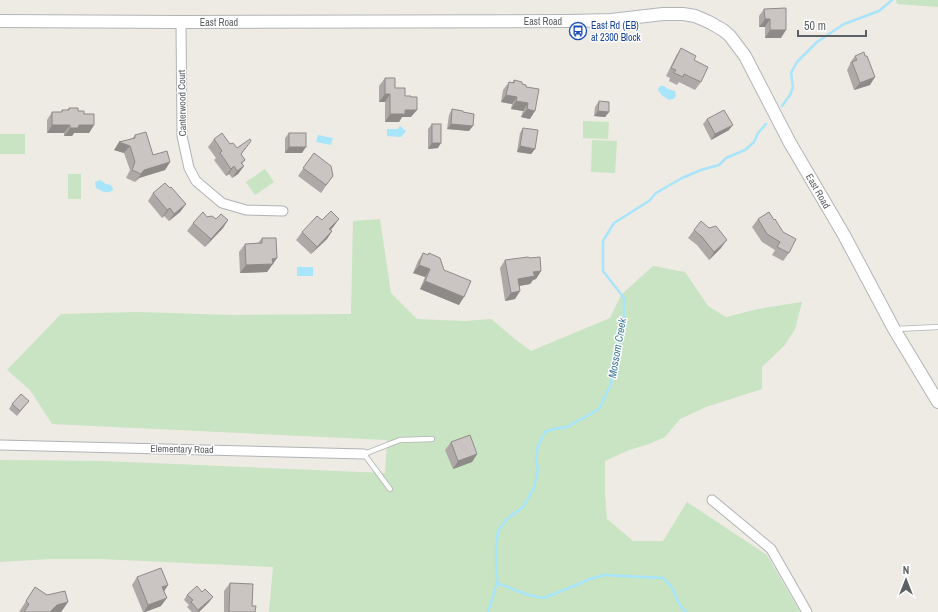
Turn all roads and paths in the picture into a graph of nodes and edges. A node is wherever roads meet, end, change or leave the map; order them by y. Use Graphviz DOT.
graph roads {
  1 [pos="0,22"];
  2 [pos="181,22"];
  3 [pos="283,211"];
  4 [pos="938,327"];
  5 [pos="894,329"];
  6 [pos="938,402"];
  7 [pos="432,439"];
  8 [pos="0,445"];
  9 [pos="364,454"];
  10 [pos="390,489"];
  11 [pos="712,500"];
  12 [pos="807,612"];
  1 -- 2 [label="main road, East Road"];
  2 -- 3 [label="street, Canterwood Court"];
  2 -- 5 [label="main road, East Road"];
  4 -- 5 [label="lane"];
  5 -- 6 [label="main road, East Road"];
  7 -- 9 [label="lane"];
  8 -- 9 [label="street, Elementary Road"];
  9 -- 10 [label="lane"];
  11 -- 12 [label="street"];
}
